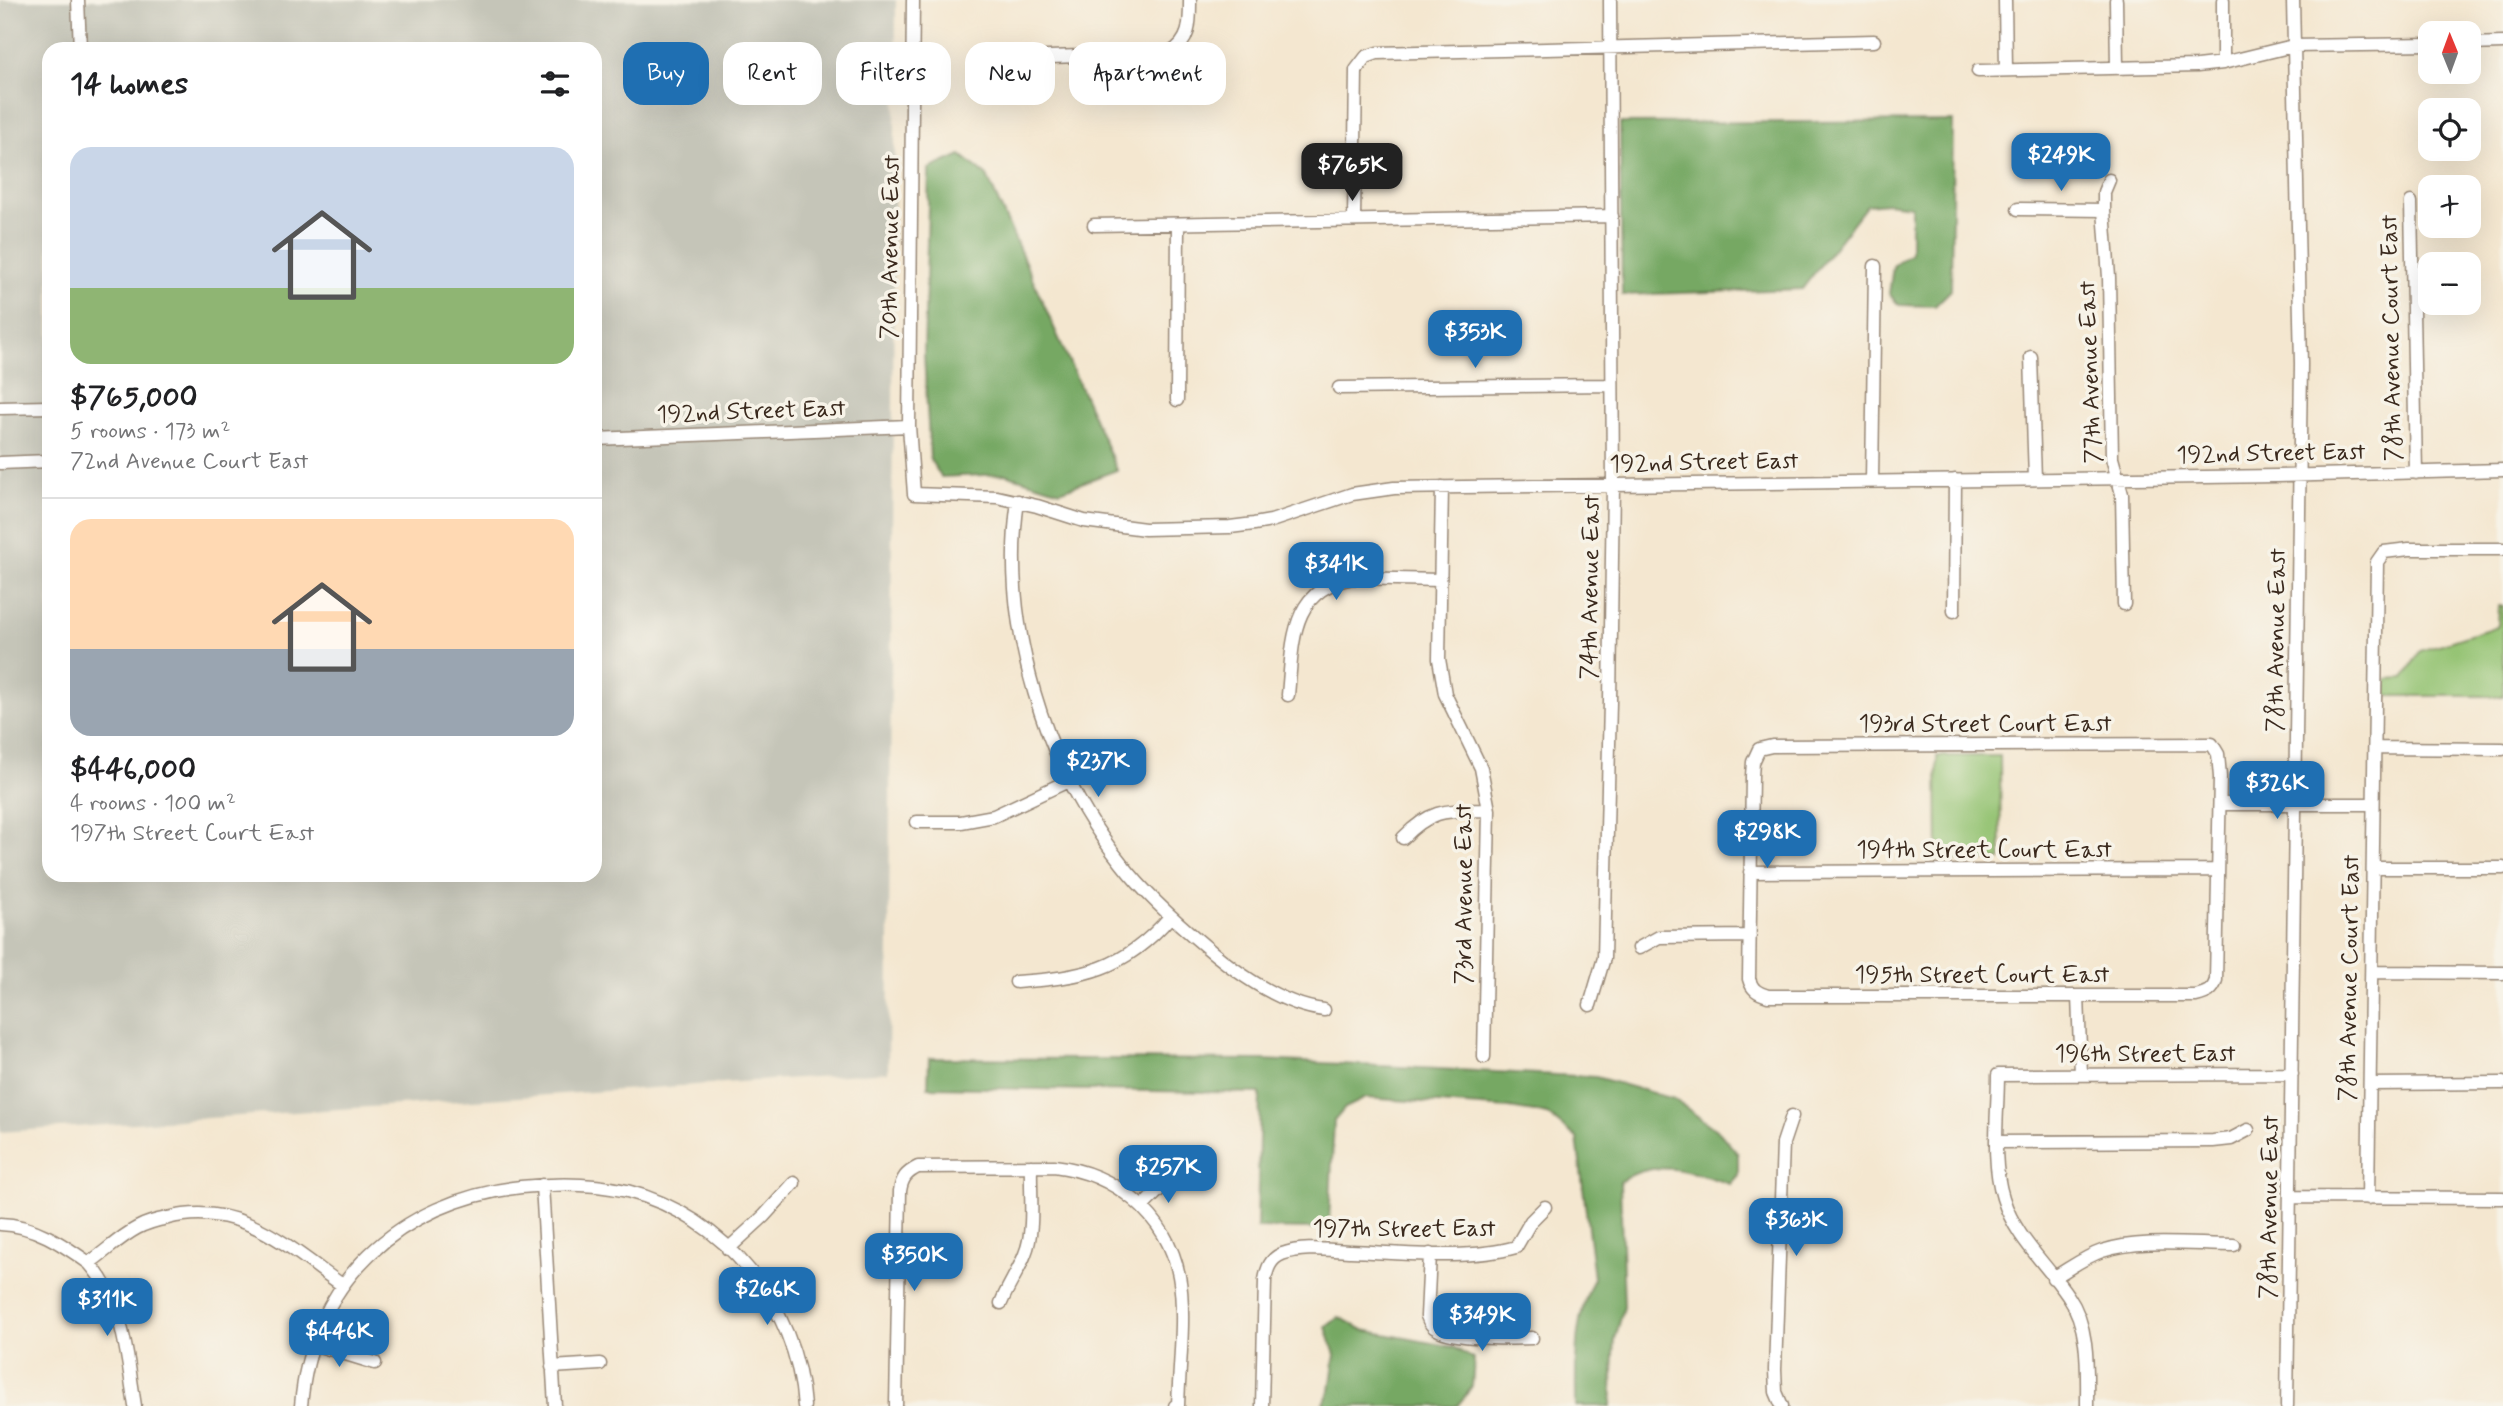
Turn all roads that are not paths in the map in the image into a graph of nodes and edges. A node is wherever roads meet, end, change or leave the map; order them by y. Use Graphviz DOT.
graph roads {
  1 [pos="78,0"];
  2 [pos="913,0"];
  3 [pos="1190,0"];
  4 [pos="1610,0"];
  5 [pos="2005,0"];
  6 [pos="2116,0"];
  7 [pos="2223,0"];
  8 [pos="2292,0"];
  9 [pos="1874,41"];
  10 [pos="80,42"];
  11 [pos="2503,43"];
  12 [pos="2418,44"];
  13 [pos="2482,44"];
  14 [pos="2293,46"];
  15 [pos="1610,48"];
  16 [pos="1055,57"];
  17 [pos="2224,63"];
  18 [pos="2117,68"];
  19 [pos="2006,70"];
  20 [pos="1978,71"];
  21 [pos="2109,180"];
  22 [pos="2410,202"];
  23 [pos="2018,209"];
  24 [pos="2104,210"];
  25 [pos="1612,216"];
  26 [pos="1354,220"];
  27 [pos="1178,224"];
  28 [pos="1094,226"];
  29 [pos="1875,266"];
  30 [pos="2031,357"];
  31 [pos="1611,385"];
  32 [pos="1339,388"];
  33 [pos="1177,400"];
  34 [pos="42,407"];
  35 [pos="0,408"];
  36 [pos="909,426"];
  37 [pos="602,439"];
  38 [pos="42,461"];
  39 [pos="0,463"];
  40 [pos="2503,470"];
  41 [pos="2416,473"];
  42 [pos="2300,475"];
  43 [pos="2119,478"];
  44 [pos="2035,479"];
  45 [pos="1955,480"];
  46 [pos="1872,481"];
  47 [pos="1613,485"];
  48 [pos="1442,487"];
  49 [pos="914,494"];
  50 [pos="1018,501"];
  51 [pos="2503,549"];
  52 [pos="1440,580"];
  53 [pos="2124,604"];
  54 [pos="1954,611"];
  55 [pos="1288,695"];
  56 [pos="2375,748"];
  57 [pos="2503,748"];
  58 [pos="1068,781"];
  59 [pos="2220,804"];
  60 [pos="2373,804"];
  61 [pos="2295,805"];
  62 [pos="1489,810"];
  63 [pos="917,822"];
  64 [pos="1403,838"];
  65 [pos="2373,868"];
  66 [pos="2503,869"];
  67 [pos="2218,870"];
  68 [pos="1750,872"];
  69 [pos="1170,917"];
  70 [pos="1749,936"];
  71 [pos="1639,948"];
  72 [pos="2372,972"];
  73 [pos="2503,973"];
  74 [pos="1016,982"];
  75 [pos="2078,996"];
  76 [pos="1590,1004"];
  77 [pos="1324,1010"];
  78 [pos="1484,1057"];
  79 [pos="2081,1074"];
  80 [pos="2292,1074"];
  81 [pos="2503,1083"];
  82 [pos="2370,1084"];
  83 [pos="1792,1116"];
  84 [pos="2249,1130"];
  85 [pos="1997,1142"];
  86 [pos="1031,1166"];
  87 [pos="1170,1179"];
  88 [pos="794,1183"];
  89 [pos="542,1185"];
  90 [pos="2291,1198"];
  91 [pos="2368,1198"];
  92 [pos="2503,1198"];
  93 [pos="1142,1206"];
  94 [pos="1545,1208"];
  95 [pos="0,1224"];
  96 [pos="2234,1245"];
  97 [pos="728,1248"];
  98 [pos="1430,1254"];
  99 [pos="89,1263"];
  100 [pos="2053,1278"];
  101 [pos="342,1284"];
  102 [pos="1001,1303"];
  103 [pos="1532,1338"];
  104 [pos="313,1344"];
  105 [pos="375,1363"];
  106 [pos="600,1364"];
  107 [pos="552,1367"];
  108 [pos="135,1406"];
  109 [pos="301,1406"];
  110 [pos="555,1406"];
  111 [pos="804,1406"];
  112 [pos="896,1406"];
  113 [pos="1176,1406"];
  114 [pos="1262,1406"];
  115 [pos="1782,1406"];
  116 [pos="2087,1406"];
  117 [pos="2287,1406"];
  1 -- 10 [label="street"];
  2 -- 36 [label="street, 70th Avenue East"];
  3 -- 16 [label="street"];
  4 -- 15 [label="street, 74th Avenue East"];
  5 -- 19 [label="street"];
  6 -- 18 [label="street"];
  7 -- 17 [label="street"];
  8 -- 14 [label="street, 78th Avenue East"];
  9 -- 15 [label="street"];
  11 -- 13 [label="street"];
  12 -- 14 [label="street"];
  14 -- 17 [label="street"];
  14 -- 42 [label="street, 78th Avenue East"];
  15 -- 25 [label="street, 74th Avenue East"];
  15 -- 26 [label="street"];
  17 -- 18 [label="street"];
  18 -- 19 [label="street"];
  19 -- 20 [label="street"];
  21 -- 24 [label="street, 77th Avenue East"];
  22 -- 41 [label="street, 78th Avenue Court East"];
  23 -- 24 [label="street"];
  24 -- 43 [label="street, 77th Avenue East"];
  25 -- 26 [label="street"];
  25 -- 31 [label="street, 74th Avenue East"];
  26 -- 27 [label="street"];
  27 -- 28 [label="street"];
  27 -- 33 [label="street"];
  29 -- 46 [label="street"];
  30 -- 44 [label="street"];
  31 -- 32 [label="street"];
  31 -- 47 [label="street, 74th Avenue East"];
  34 -- 35 [label="street"];
  36 -- 37 [label="street, 192nd Street East"];
  36 -- 49 [label="street, 70th Avenue East"];
  38 -- 39 [label="street"];
  40 -- 41 [label="street, 192nd Street East"];
  41 -- 42 [label="street, 192nd Street East"];
  42 -- 43 [label="street, 192nd Street East"];
  42 -- 61 [label="street, 78th Avenue East"];
  43 -- 44 [label="street, 192nd Street East"];
  43 -- 53 [label="street, 77th Avenue East"];
  44 -- 45 [label="street, 192nd Street East"];
  45 -- 46 [label="street, 192nd Street East"];
  45 -- 54 [label="street"];
  46 -- 47 [label="street, 192nd Street East"];
  47 -- 48 [label="street, 192nd Street East"];
  47 -- 76 [label="street, 74th Avenue East"];
  48 -- 50 [label="street, 192nd Street East"];
  48 -- 52 [label="street, 73rd Avenue East"];
  49 -- 50 [label="street, 192nd Street East"];
  50 -- 58 [label="street"];
  51 -- 56 [label="street, 78th Avenue Court East"];
  52 -- 55 [label="street"];
  52 -- 62 [label="street, 73rd Avenue East"];
  56 -- 57 [label="street"];
  56 -- 60 [label="street, 78th Avenue Court East"];
  58 -- 63 [label="street"];
  58 -- 69 [label="street"];
  59 -- 61 [label="street"];
  59 -- 67 [label="street"];
  59 -- 68 [label="street, 193rd Street Court East"];
  60 -- 61 [label="street"];
  60 -- 65 [label="street, 78th Avenue Court East"];
  61 -- 80 [label="street, 78th Avenue East"];
  62 -- 64 [label="street"];
  62 -- 78 [label="street, 73rd Avenue East"];
  65 -- 66 [label="street"];
  65 -- 72 [label="street, 78th Avenue Court East"];
  67 -- 68 [label="street, 194th Street Court East"];
  67 -- 75 [label="street, 195th Street Court East"];
  68 -- 70 [label="street"];
  69 -- 74 [label="street"];
  69 -- 77 [label="street"];
  70 -- 71 [label="street"];
  70 -- 75 [label="street, 195th Street Court East"];
  72 -- 73 [label="street"];
  72 -- 82 [label="street, 78th Avenue Court East"];
  75 -- 79 [label="street"];
  79 -- 80 [label="street, 196th Street East"];
  79 -- 85 [label="street, 196th Street East"];
  80 -- 90 [label="street, 78th Avenue East"];
  81 -- 82 [label="street"];
  82 -- 91 [label="street, 78th Avenue Court East"];
  83 -- 115 [label="street"];
  84 -- 85 [label="street"];
  85 -- 100 [label="street"];
  86 -- 93 [label="street"];
  86 -- 102 [label="street"];
  86 -- 112 [label="street"];
  87 -- 93 [label="street"];
  88 -- 97 [label="street"];
  89 -- 97 [label="street"];
  89 -- 101 [label="street"];
  89 -- 107 [label="street"];
  90 -- 91 [label="street"];
  90 -- 117 [label="street, 78th Avenue East"];
  91 -- 92 [label="street"];
  93 -- 113 [label="street"];
  94 -- 98 [label="street, 197th Street East"];
  95 -- 99 [label="street"];
  96 -- 100 [label="street"];
  97 -- 111 [label="street"];
  98 -- 103 [label="street"];
  98 -- 114 [label="street, 197th Street East"];
  99 -- 101 [label="street"];
  99 -- 108 [label="street"];
  100 -- 116 [label="street"];
  101 -- 104 [label="street"];
  104 -- 105 [label="street"];
  104 -- 109 [label="street"];
  106 -- 107 [label="street"];
  107 -- 110 [label="street"];
}
